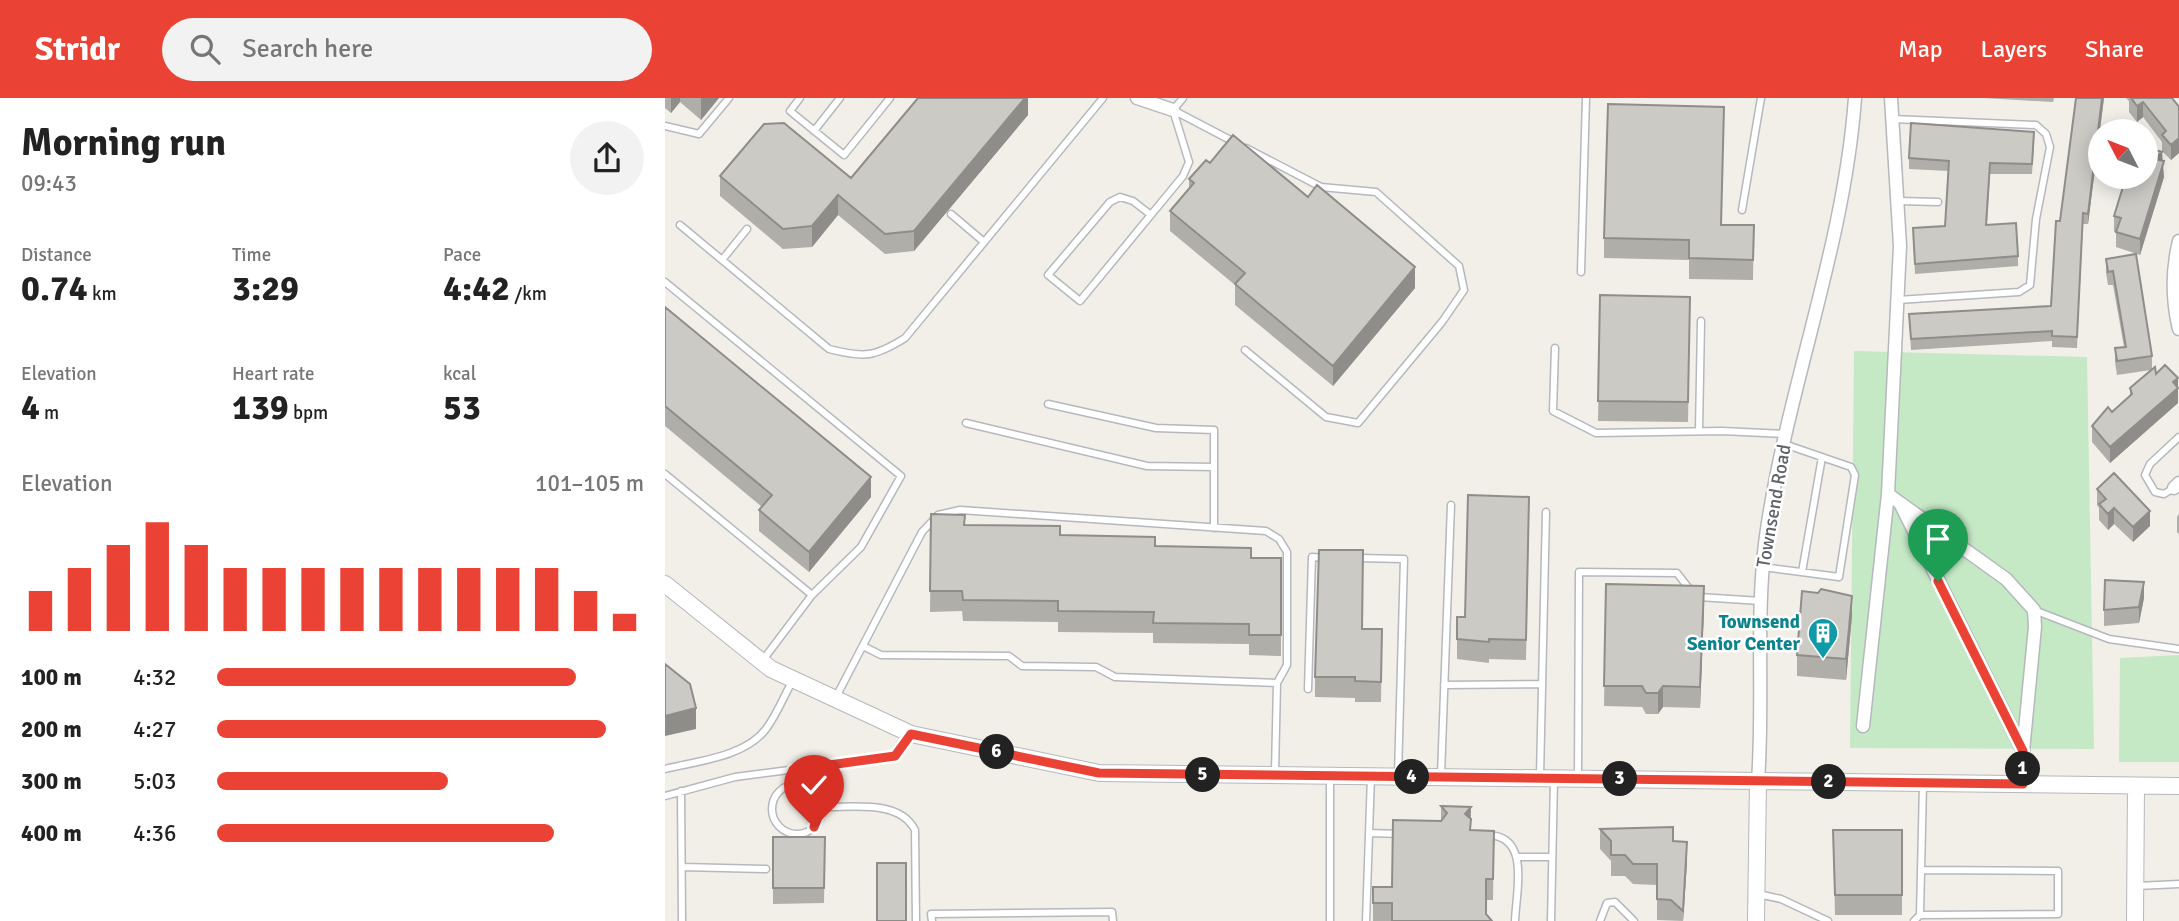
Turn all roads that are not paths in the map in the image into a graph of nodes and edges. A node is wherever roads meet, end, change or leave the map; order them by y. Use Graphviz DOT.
graph roads {
  1 [pos="729,98"];
  2 [pos="800,98"];
  3 [pos="840,98"];
  4 [pos="890,98"];
  5 [pos="1103,98"];
  6 [pos="1137,98"];
  7 [pos="1183,98"];
  8 [pos="1586,98"];
  9 [pos="1761,98"];
  10 [pos="1855,98"];
  11 [pos="1891,98"];
  12 [pos="1173,110"];
  13 [pos="1892,119"];
  14 [pos="665,126"];
  15 [pos="814,131"];
  16 [pos="1898,201"];
  17 [pos="1938,202"];
  18 [pos="1742,210"];
  19 [pos="951,214"];
  20 [pos="1151,215"];
  21 [pos="680,225"];
  22 [pos="747,229"];
  23 [pos="2179,241"];
  24 [pos="984,242"];
  25 [pos="722,260"];
  26 [pos="1581,272"];
  27 [pos="665,282"];
  28 [pos="1898,300"];
  29 [pos="1701,321"];
  30 [pos="2179,330"];
  31 [pos="1555,348"];
  32 [pos="1245,350"];
  33 [pos="1048,404"];
  34 [pos="966,423"];
  35 [pos="1699,431"];
  36 [pos="2179,437"];
  37 [pos="1785,439"];
  38 [pos="1822,457"];
  39 [pos="1214,467"];
  40 [pos="665,474"];
  41 [pos="2176,486"];
  42 [pos="1888,494"];
  43 [pos="1900,503"];
  44 [pos="1451,505"];
  45 [pos="1546,512"];
  46 [pos="1214,528"];
  47 [pos="1338,558"];
  48 [pos="1352,558"];
  49 [pos="1763,567"];
  50 [pos="1802,572"];
  51 [pos="665,584"];
  52 [pos="812,595"];
  53 [pos="1762,601"];
  54 [pos="2034,610"];
  55 [pos="863,646"];
  56 [pos="2179,649"];
  57 [pos="762,662"];
  58 [pos="793,679"];
  59 [pos="1276,683"];
  60 [pos="1542,684"];
  61 [pos="1444,685"];
  62 [pos="1308,689"];
  63 [pos="835,699"];
  64 [pos="1863,726"];
  65 [pos="911,734"];
  66 [pos="2023,751"];
  67 [pos="665,769"];
  68 [pos="793,770"];
  69 [pos="1275,775"];
  70 [pos="1331,776"];
  71 [pos="1371,776"];
  72 [pos="1398,777"];
  73 [pos="1441,777"];
  74 [pos="1547,778"];
  75 [pos="1578,779"];
  76 [pos="1758,781"];
  77 [pos="795,783"];
  78 [pos="1923,784"];
  79 [pos="2023,784"];
  80 [pos="2136,786"];
  81 [pos="2179,786"];
  82 [pos="681,791"];
  83 [pos="665,796"];
  84 [pos="822,807"];
  85 [pos="1369,833"];
  86 [pos="1405,834"];
  87 [pos="1482,835"];
  88 [pos="1517,857"];
  89 [pos="1552,857"];
  90 [pos="682,867"];
  91 [pos="767,869"];
  92 [pos="1922,870"];
  93 [pos="2179,884"];
  94 [pos="2136,886"];
  95 [pos="1756,894"];
  96 [pos="1920,915"];
  97 [pos="682,921"];
  98 [pos="916,921"];
  99 [pos="932,921"];
  100 [pos="1113,921"];
  101 [pos="1330,921"];
  102 [pos="1366,921"];
  103 [pos="1515,921"];
  104 [pos="1551,921"];
  105 [pos="1600,921"];
  106 [pos="1634,921"];
  107 [pos="1756,921"];
  108 [pos="1828,921"];
  109 [pos="1914,921"];
  110 [pos="2135,921"];
  1 -- 14 [label="lane"];
  2 -- 15 [label="lane"];
  3 -- 15 [label="lane"];
  4 -- 15 [label="lane"];
  5 -- 24 [label="lane"];
  6 -- 12 [label="street"];
  7 -- 12 [label="lane"];
  8 -- 26 [label="lane"];
  9 -- 18 [label="lane"];
  10 -- 37 [label="street, Townsend Road"];
  11 -- 13 [label="street"];
  12 -- 20 [label="lane"];
  12 -- 32 [label="lane"];
  13 -- 16 [label="street"];
  13 -- 28 [label="lane"];
  16 -- 17 [label="lane"];
  16 -- 28 [label="street"];
  19 -- 24 [label="lane"];
  20 -- 20 [label="lane"];
  21 -- 25 [label="lane"];
  22 -- 25 [label="lane"];
  23 -- 30 [label="street"];
  24 -- 25 [label="lane"];
  27 -- 52 [label="lane"];
  28 -- 42 [label="street"];
  29 -- 35 [label="lane"];
  31 -- 35 [label="lane"];
  33 -- 39 [label="lane"];
  34 -- 39 [label="lane"];
  35 -- 37 [label="lane"];
  36 -- 41 [label="lane"];
  37 -- 38 [label="lane"];
  37 -- 49 [label="street, Townsend Road"];
  38 -- 50 [label="lane"];
  38 -- 50 [label="lane"];
  39 -- 46 [label="lane"];
  40 -- 52 [label="lane"];
  42 -- 43 [label="street"];
  42 -- 64 [label="street"];
  43 -- 54 [label="street"];
  43 -- 66 [label="street"];
  44 -- 61 [label="lane"];
  45 -- 60 [label="lane"];
  46 -- 55 [label="lane"];
  46 -- 59 [label="lane"];
  47 -- 62 [label="lane"];
  48 -- 72 [label="lane"];
  49 -- 50 [label="lane"];
  49 -- 53 [label="street, Townsend Road"];
  51 -- 57 [label="street"];
  52 -- 57 [label="lane"];
  53 -- 75 [label="lane"];
  53 -- 76 [label="street, Townsend Road"];
  54 -- 56 [label="lane"];
  54 -- 66 [label="street"];
  55 -- 59 [label="lane"];
  55 -- 63 [label="lane"];
  57 -- 58 [label="street"];
  58 -- 63 [label="street"];
  58 -- 67 [label="lane"];
  59 -- 69 [label="lane"];
  60 -- 61 [label="lane"];
  60 -- 74 [label="lane"];
  61 -- 73 [label="lane"];
  63 -- 65 [label="street"];
  65 -- 68 [label="lane"];
  65 -- 69 [label="street"];
  66 -- 79 [label="street"];
  68 -- 77 [label="lane"];
  68 -- 82 [label="lane"];
  69 -- 70 [label="street"];
  70 -- 71 [label="street"];
  70 -- 101 [label="lane"];
  71 -- 72 [label="street"];
  71 -- 85 [label="lane"];
  72 -- 73 [label="street"];
  73 -- 74 [label="street"];
  74 -- 75 [label="street"];
  74 -- 89 [label="lane"];
  75 -- 76 [label="street"];
  76 -- 78 [label="street"];
  76 -- 95 [label="street, Townsend Road"];
  77 -- 84 [label="lane"];
  77 -- 84 [label="lane"];
  78 -- 79 [label="street"];
  78 -- 92 [label="lane"];
  79 -- 80 [label="street"];
  80 -- 81 [label="street"];
  80 -- 94 [label="street"];
  82 -- 83 [label="lane"];
  82 -- 90 [label="lane"];
  84 -- 98 [label="lane"];
  85 -- 86 [label="lane"];
  85 -- 102 [label="lane"];
  87 -- 88 [label="lane"];
  88 -- 89 [label="lane"];
  88 -- 103 [label="lane"];
  89 -- 104 [label="lane"];
  90 -- 91 [label="lane"];
  90 -- 97 [label="lane"];
  92 -- 96 [label="lane"];
  92 -- 96 [label="lane"];
  93 -- 94 [label="lane"];
  94 -- 110 [label="street"];
  95 -- 107 [label="street, Townsend Road"];
  95 -- 108 [label="lane"];
  96 -- 109 [label="lane"];
  99 -- 100 [label="lane"];
  105 -- 106 [label="lane"];
}
